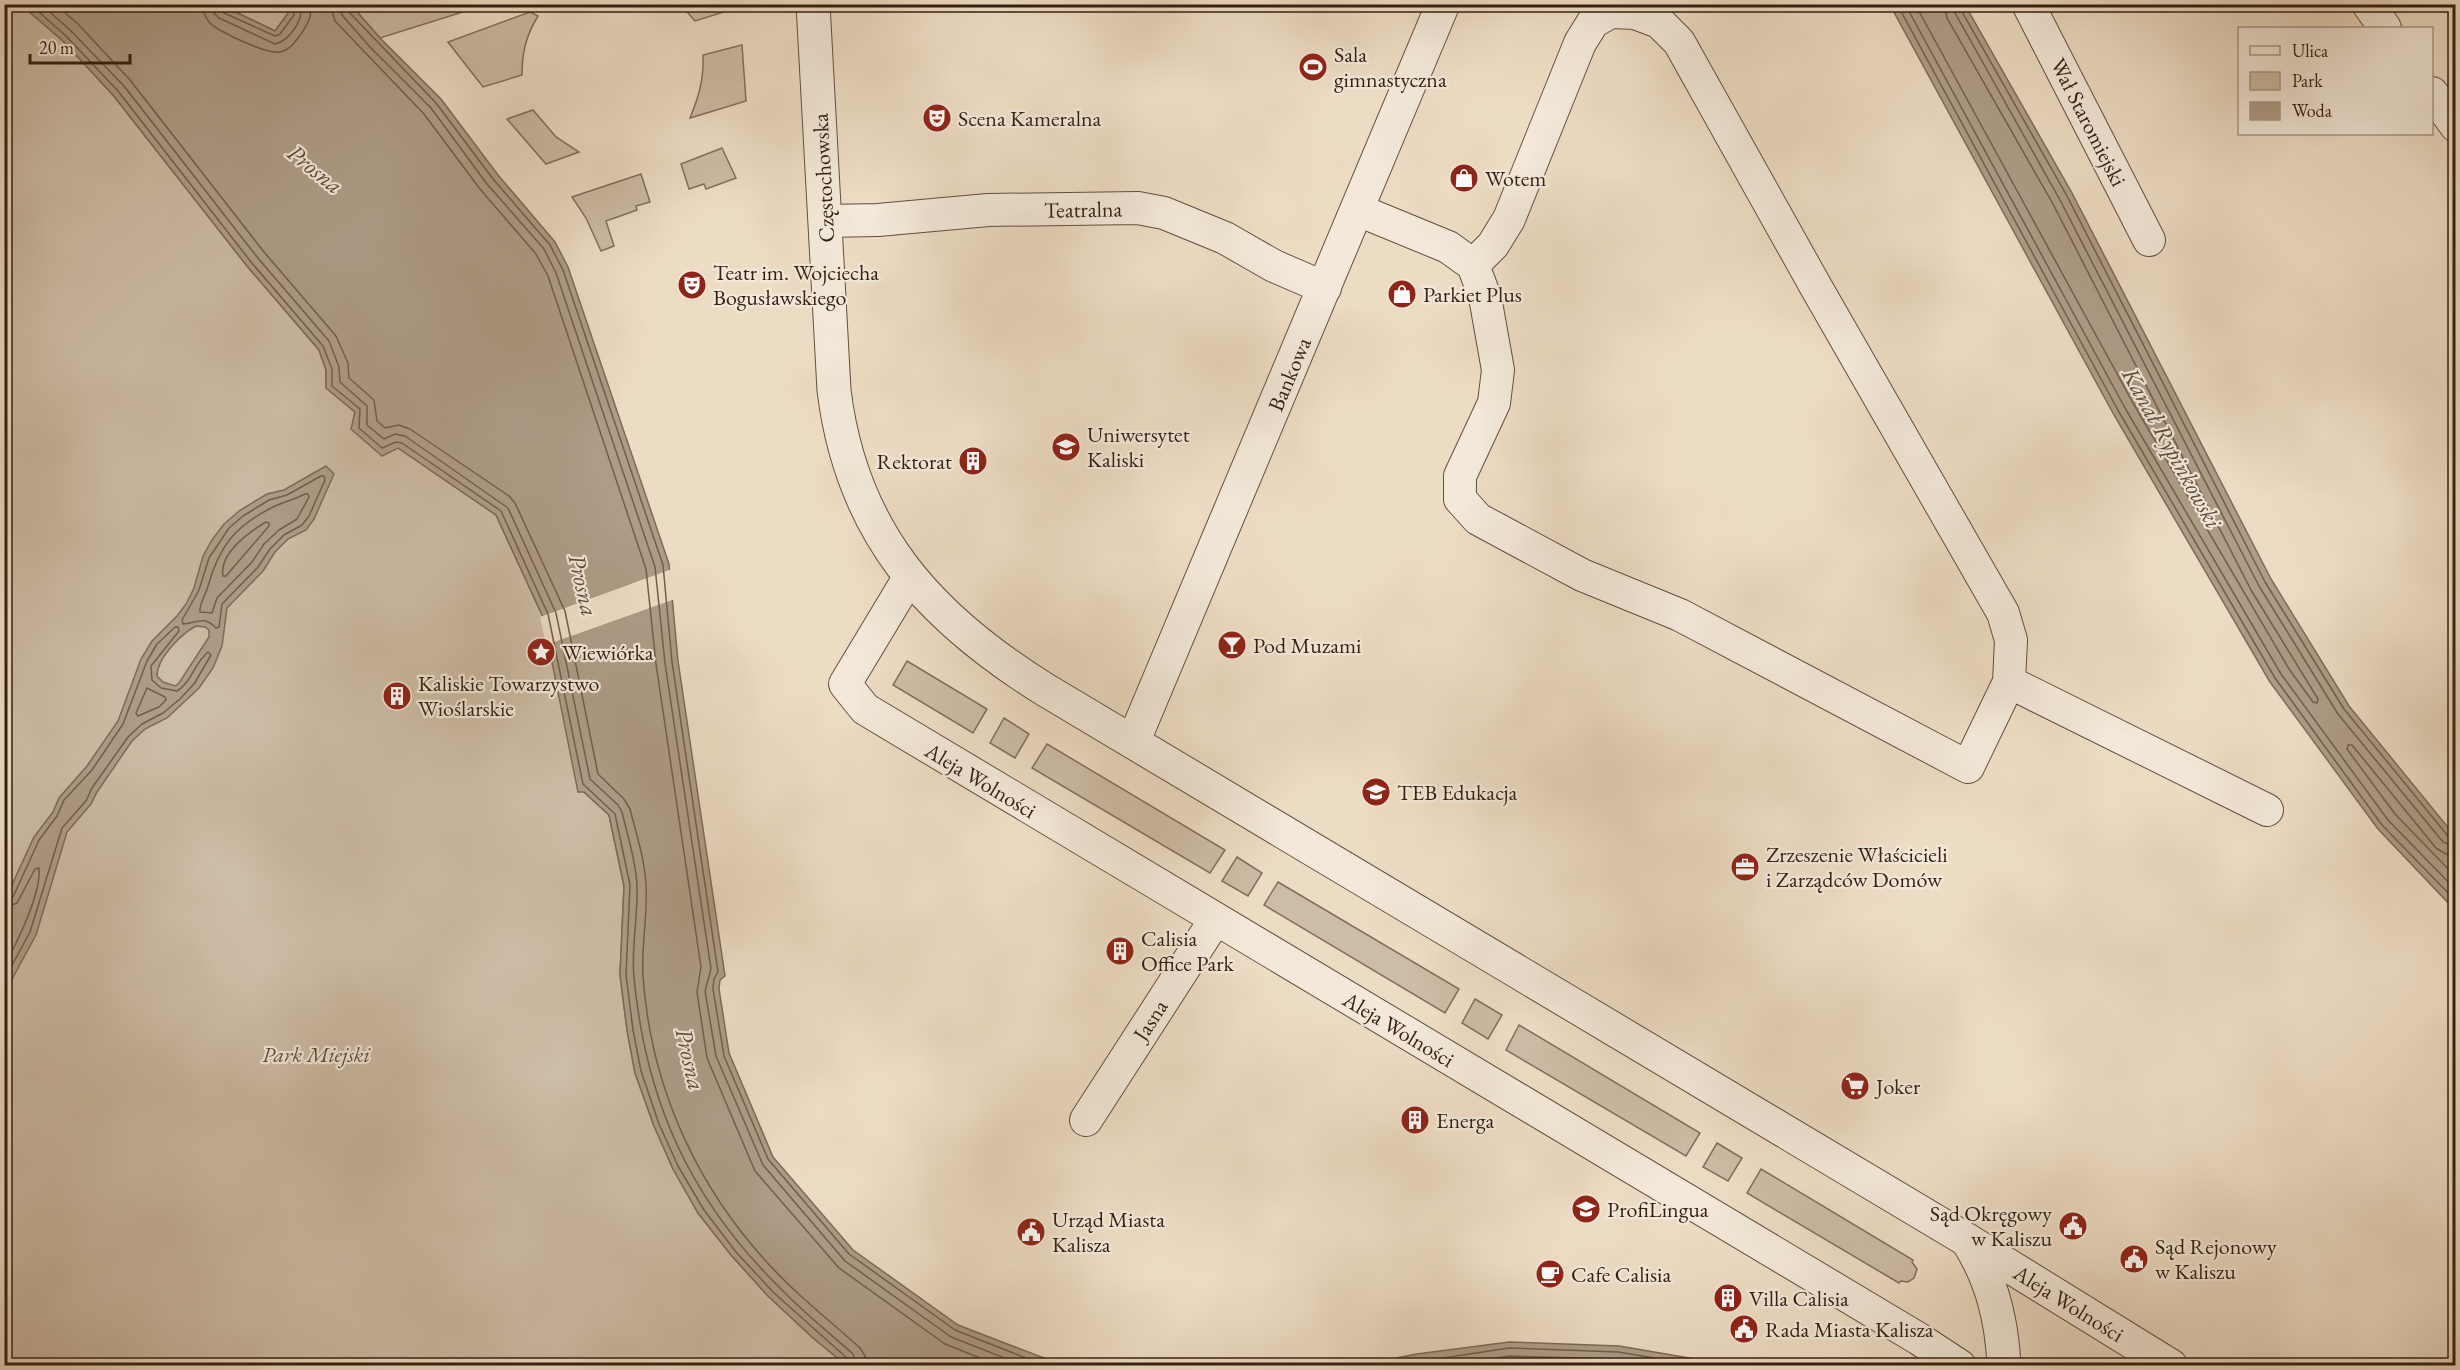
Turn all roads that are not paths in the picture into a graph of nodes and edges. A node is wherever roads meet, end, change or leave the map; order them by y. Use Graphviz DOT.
graph roads {
  1 [pos="813,4"];
  2 [pos="1443,4"];
  3 [pos="2028,4"];
  4 [pos="2368,4"];
  5 [pos="2384,27"];
  6 [pos="2433,94"];
  7 [pos="2456,126"];
  8 [pos="1358,210"];
  9 [pos="825,221"];
  10 [pos="2149,240"];
  11 [pos="1473,265"];
  12 [pos="1325,288"];
  13 [pos="910,576"];
  14 [pos="2009,682"];
  15 [pos="1133,742"];
  16 [pos="2267,810"];
  17 [pos="1215,920"];
  18 [pos="1086,1120"];
  19 [pos="1967,1240"];
  20 [pos="1960,1365"];
  21 [pos="2004,1365"];
  22 [pos="2171,1365"];
  1 -- 9 [label="street, Częstochowska"];
  2 -- 8 [label="street, Bankowa"];
  3 -- 10 [label="street, Wał Staromiejski"];
  4 -- 5 [label="street"];
  6 -- 7 [label="street"];
  8 -- 11 [label="street"];
  8 -- 12 [label="street, Bankowa"];
  9 -- 12 [label="street, Teatralna"];
  9 -- 13 [label="street, Częstochowska"];
  11 -- 14 [label="street"];
  11 -- 14 [label="street"];
  12 -- 15 [label="street, Bankowa"];
  13 -- 15 [label="street, Aleja Wolności"];
  13 -- 17 [label="street, Aleja Wolności"];
  14 -- 16 [label="street"];
  15 -- 19 [label="street, Aleja Wolności"];
  17 -- 18 [label="street, Jasna"];
  17 -- 20 [label="street, Aleja Wolności"];
  19 -- 21 [label="street, Aleja Wolności"];
  19 -- 22 [label="street, Aleja Wolności"];
}
